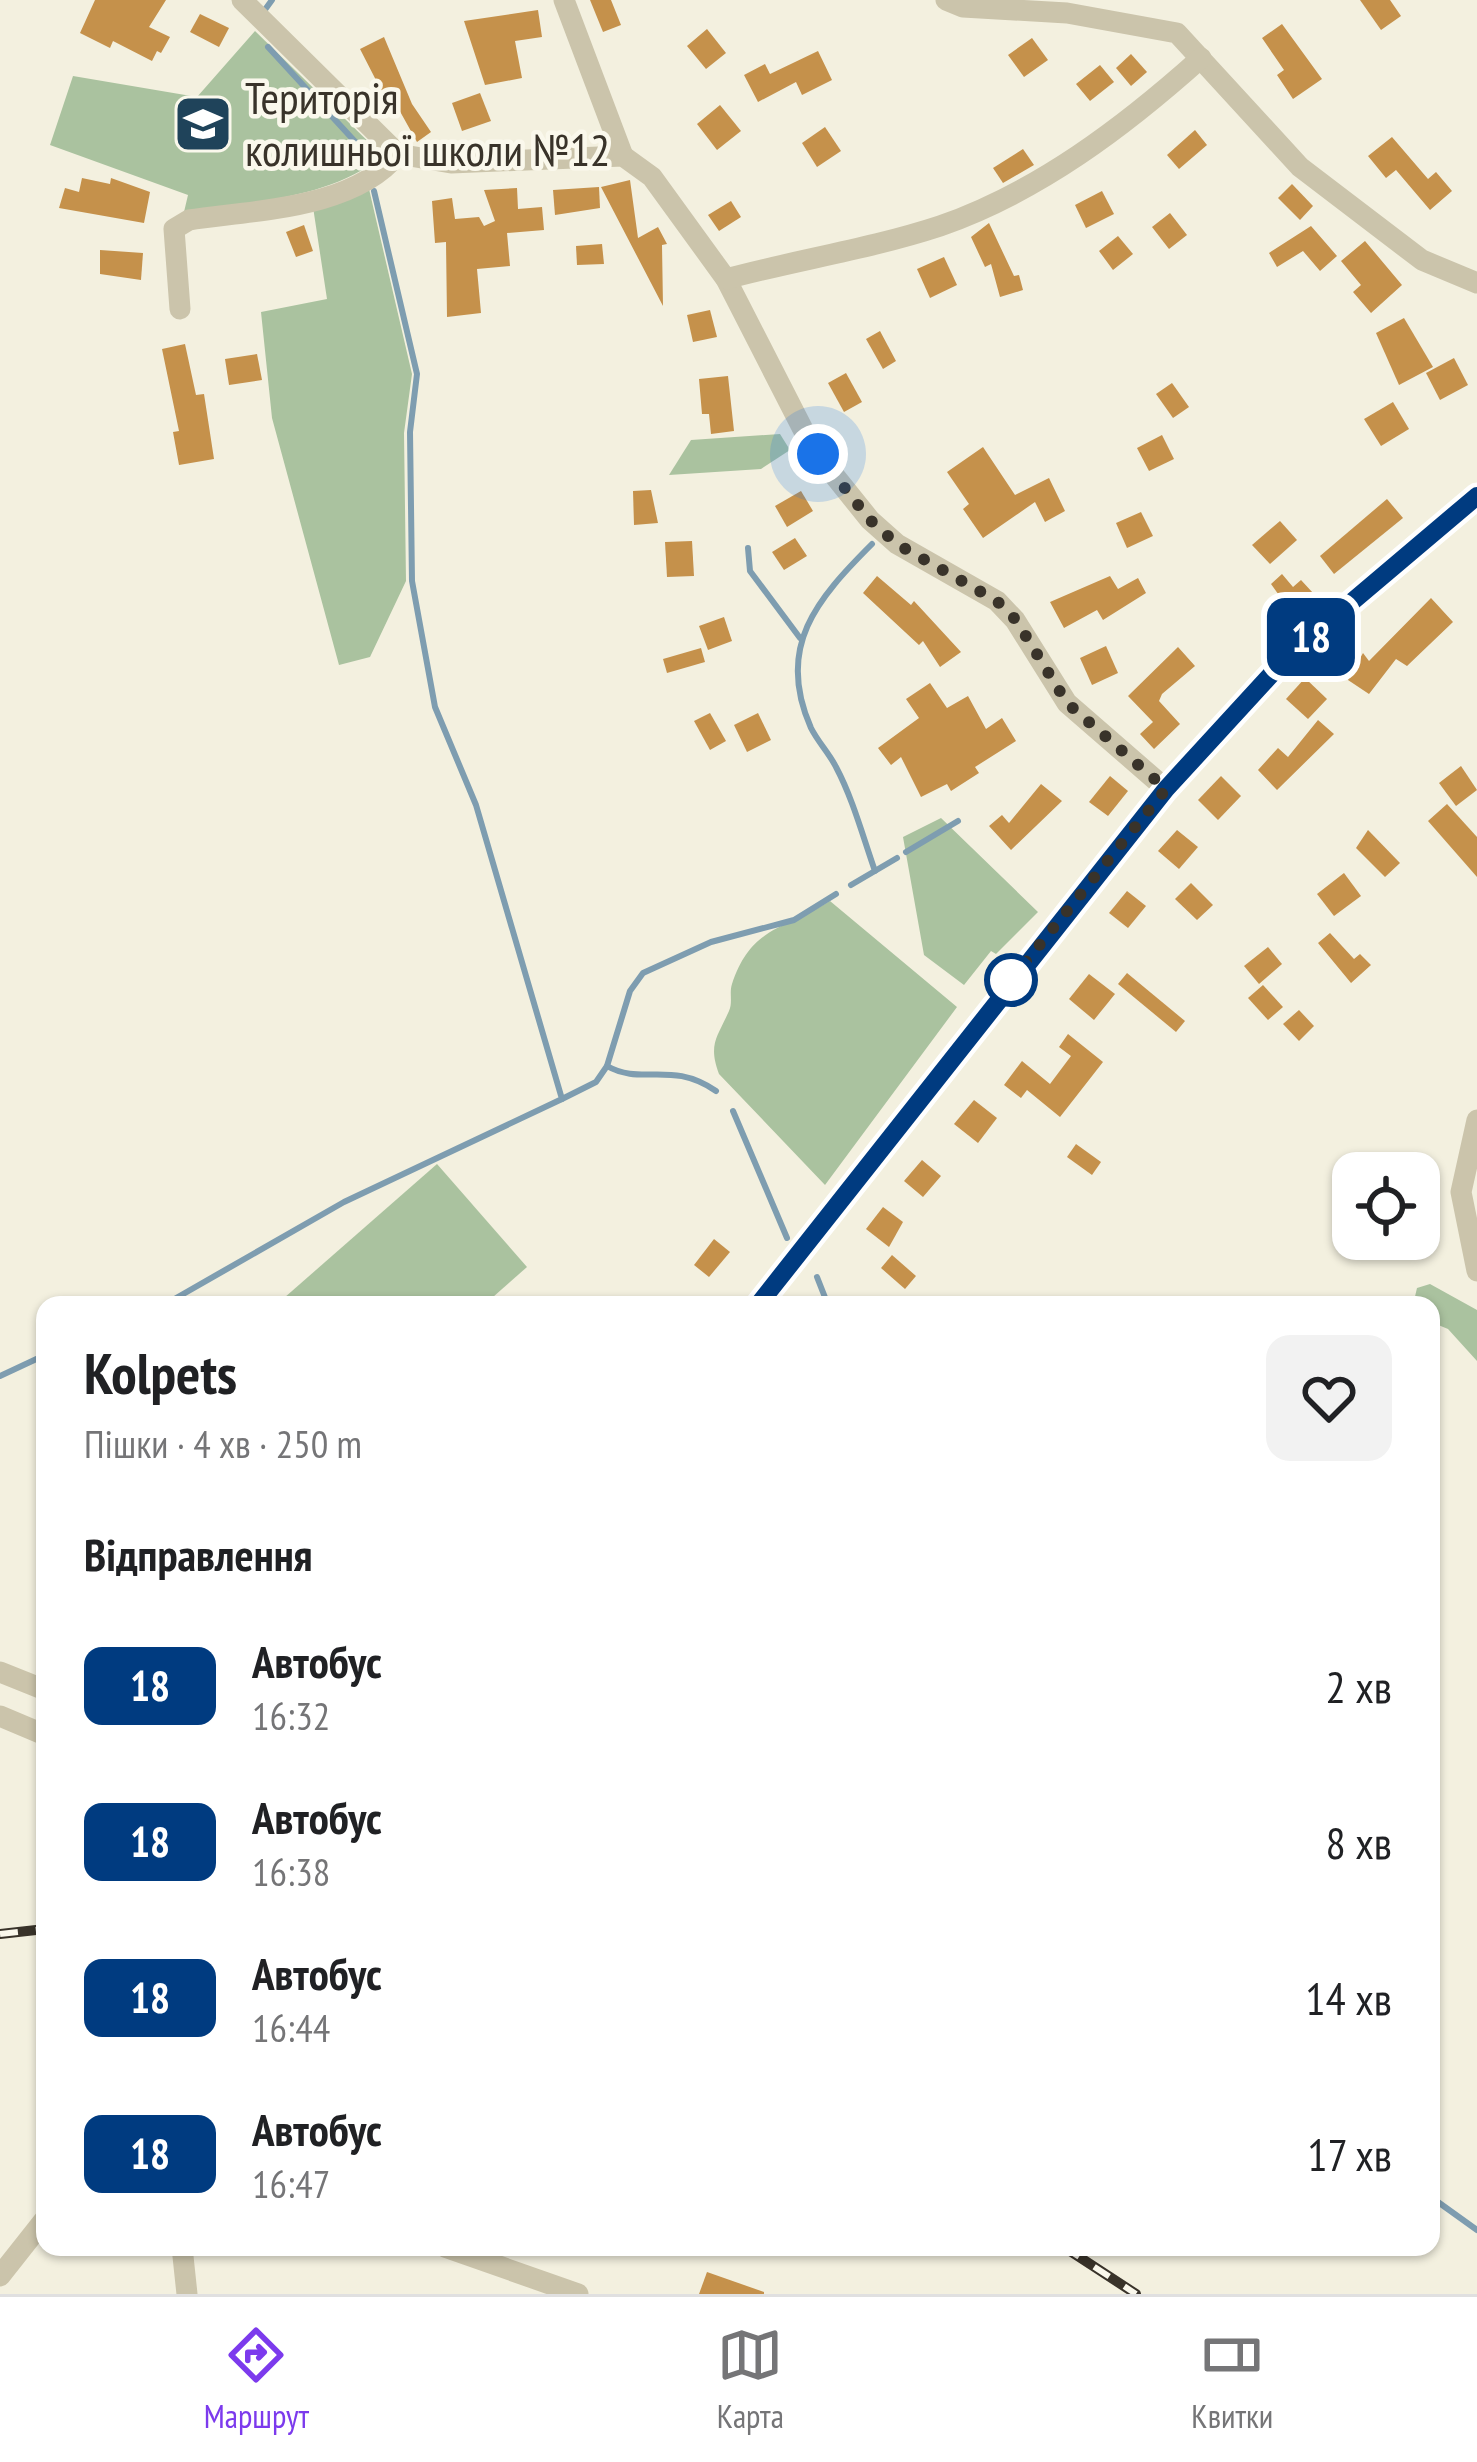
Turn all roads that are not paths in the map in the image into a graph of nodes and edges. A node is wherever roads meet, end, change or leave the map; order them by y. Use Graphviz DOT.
graph roads {
  1 [pos="242,0"];
  2 [pos="564,0"];
  3 [pos="946,0"];
  4 [pos="1201,58"];
  5 [pos="398,154"];
  6 [pos="623,156"];
  7 [pos="725,279"];
  8 [pos="1477,283"];
  9 [pos="180,309"];
  10 [pos="1477,496"];
  11 [pos="1166,789"];
  12 [pos="1477,1120"];
  13 [pos="1477,1271"];
  14 [pos="765,1296"];
  15 [pos="0,1672"];
  16 [pos="36,1686"];
  17 [pos="0,1716"];
  18 [pos="36,1731"];
  19 [pos="36,2230"];
  20 [pos="183,2256"];
  21 [pos="471,2256"];
  22 [pos="0,2276"];
  23 [pos="187,2294"];
  24 [pos="578,2294"];
  1 -- 5 [label="street"];
  2 -- 6 [label="street"];
  3 -- 4 [label="street"];
  4 -- 7 [label="street"];
  4 -- 8 [label="street"];
  5 -- 6 [label="street"];
  5 -- 9 [label="street"];
  6 -- 7 [label="street"];
  7 -- 11 [label="street"];
  10 -- 11 [label="street"];
  11 -- 14 [label="street"];
  12 -- 13 [label="street"];
  15 -- 16 [label="street"];
  17 -- 18 [label="street"];
  19 -- 22 [label="street"];
  20 -- 23 [label="street"];
  21 -- 24 [label="street"];
}
